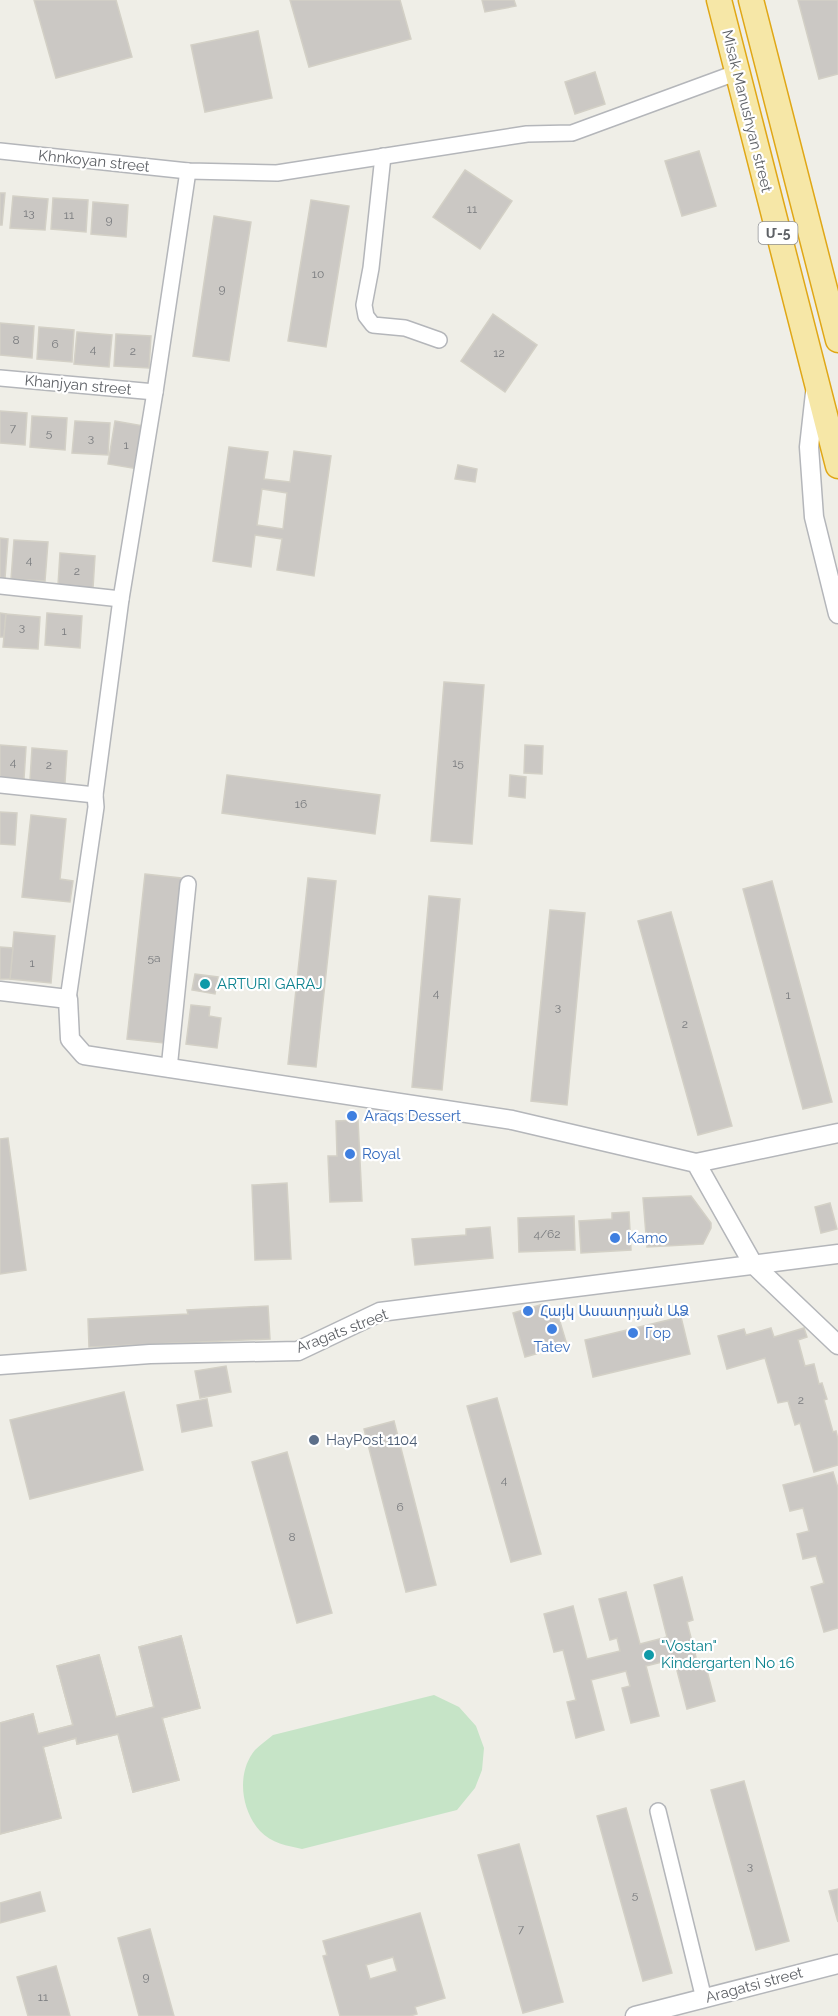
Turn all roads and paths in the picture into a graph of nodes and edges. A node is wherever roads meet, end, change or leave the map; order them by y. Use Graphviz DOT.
graph roads {
  1 [pos="719,0"];
  2 [pos="751,0"];
  3 [pos="738,72"];
  4 [pos="0,151"];
  5 [pos="383,156"];
  6 [pos="188,171"];
  7 [pos="837,337"];
  8 [pos="439,340"];
  9 [pos="0,378"];
  10 [pos="816,385"];
  11 [pos="155,392"];
  12 [pos="838,466"];
  13 [pos="0,586"];
  14 [pos="121,600"];
  15 [pos="838,614"];
  16 [pos="0,785"];
  17 [pos="95,795"];
  18 [pos="188,884"];
  19 [pos="0,992"];
  20 [pos="68,999"];
  21 [pos="169,1069"];
  22 [pos="838,1133"];
  23 [pos="696,1163"];
  24 [pos="838,1254"];
  25 [pos="753,1264"];
  26 [pos="838,1345"];
  27 [pos="0,1365"];
  28 [pos="658,1811"];
  29 [pos="838,1964"];
  30 [pos="704,1999"];
  31 [pos="635,2016"];
  1 -- 3 [label="highway, Misak Manushyan street / Մ-5"];
  2 -- 7 [label="highway, Misak Manushyan street / Մ-5"];
  3 -- 5 [label="street, Khnkoyan street"];
  3 -- 10 [label="highway, Misak Manushyan street / Մ-5"];
  4 -- 6 [label="street, Khnkoyan street"];
  5 -- 6 [label="street, Khnkoyan street"];
  5 -- 8 [label="street"];
  6 -- 11 [label="street"];
  9 -- 11 [label="street, Khanjyan street"];
  10 -- 12 [label="highway, Misak Manushyan street / Մ-5"];
  10 -- 15 [label="street"];
  11 -- 14 [label="street"];
  13 -- 14 [label="street"];
  14 -- 17 [label="street"];
  16 -- 17 [label="street"];
  17 -- 20 [label="street"];
  18 -- 21 [label="street"];
  19 -- 20 [label="street"];
  20 -- 21 [label="street"];
  21 -- 23 [label="street"];
  22 -- 23 [label="street"];
  23 -- 25 [label="street"];
  24 -- 25 [label="street, Aragats street"];
  25 -- 26 [label="street"];
  25 -- 27 [label="street, Aragats street"];
  28 -- 30 [label="street"];
  29 -- 30 [label="street, Aragatsi street"];
  30 -- 31 [label="street, Aragatsi street"];
}
